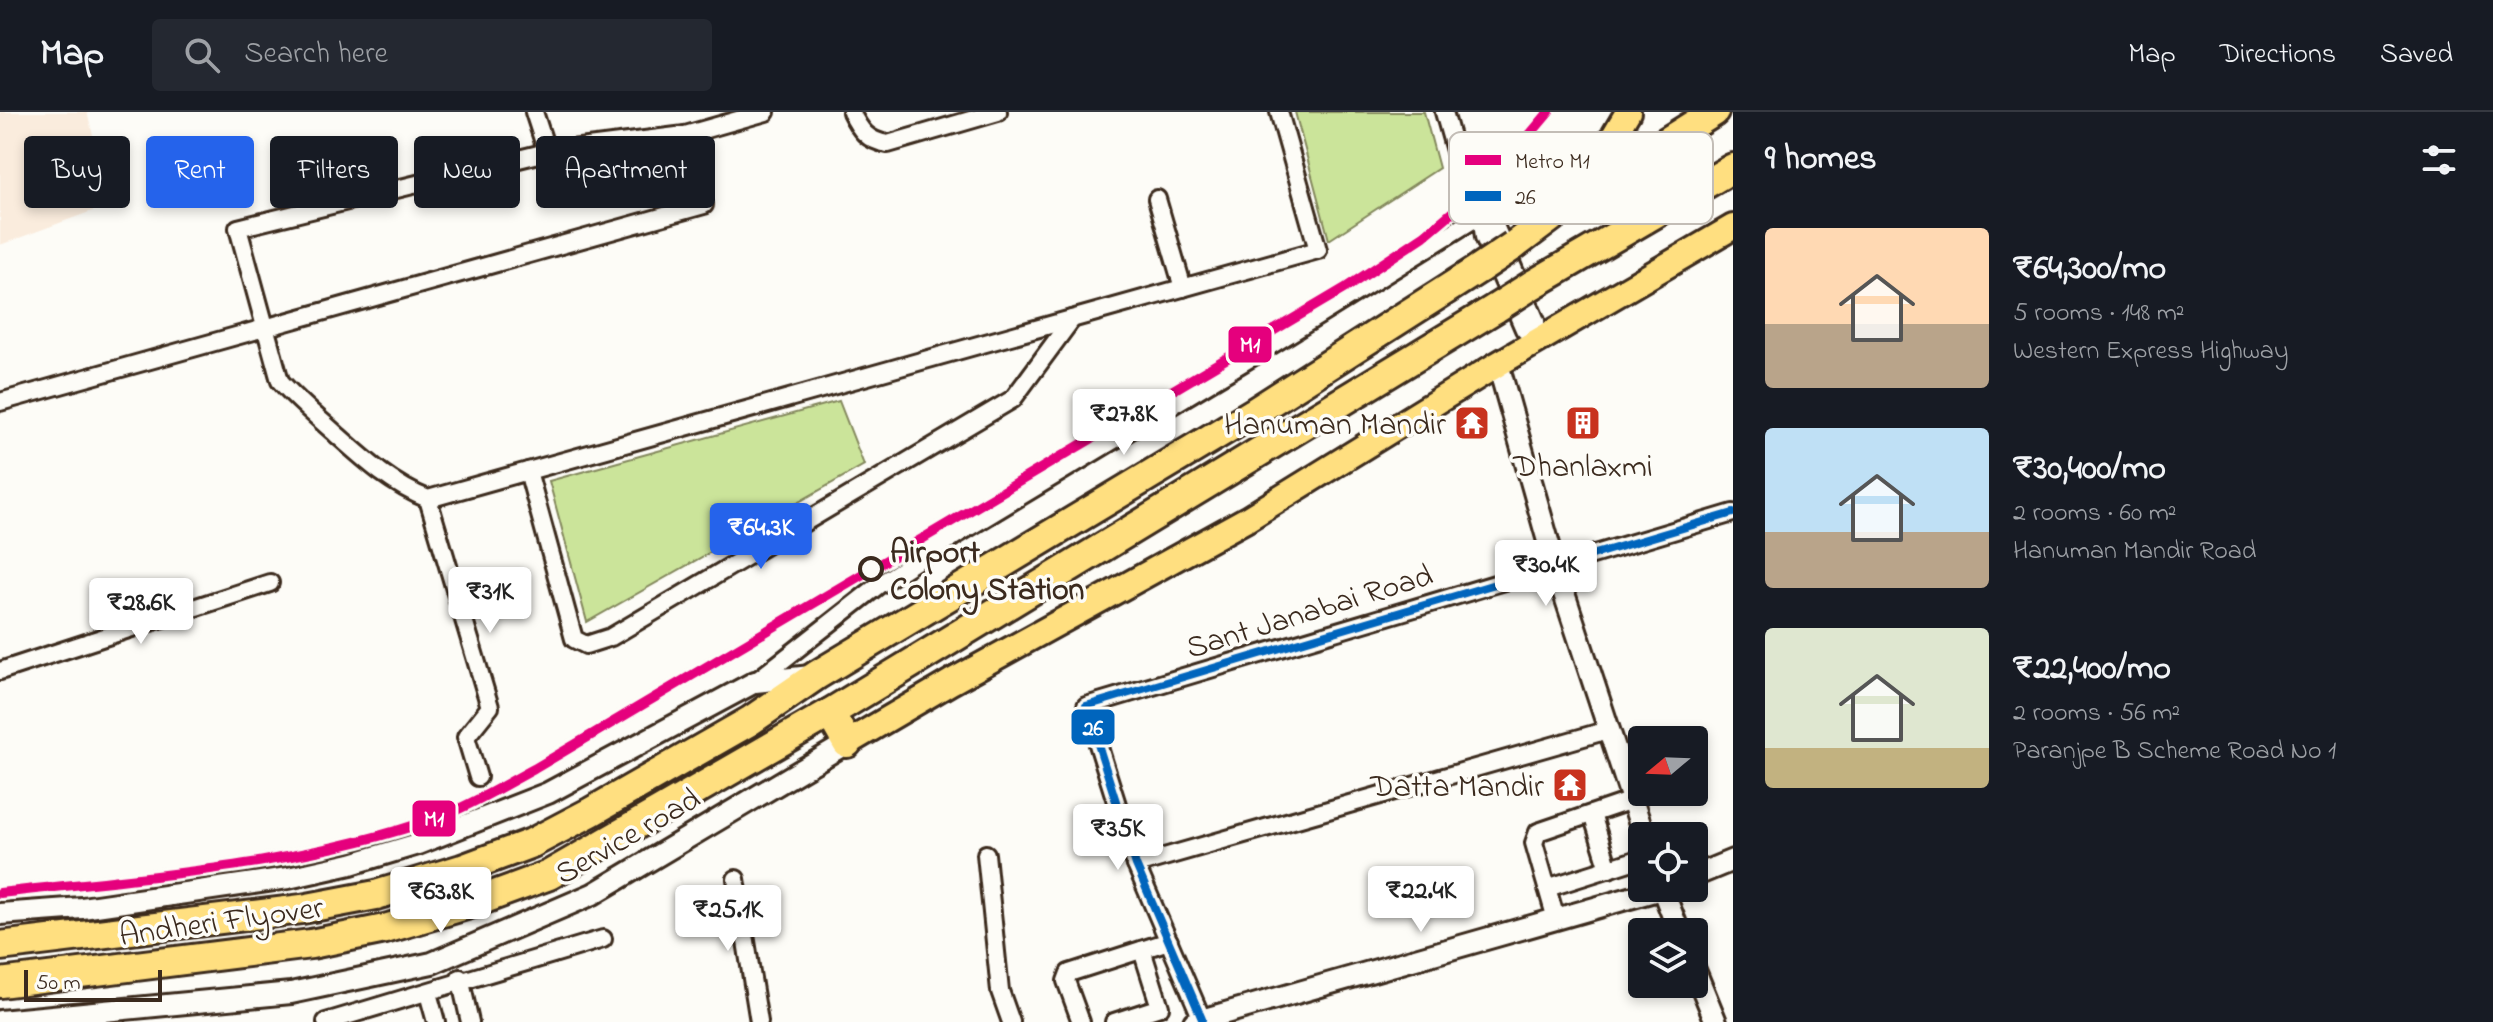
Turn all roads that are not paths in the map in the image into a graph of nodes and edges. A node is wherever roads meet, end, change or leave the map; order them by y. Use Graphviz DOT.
graph roads {
  1 [pos="534,112"];
  2 [pos="766,112"];
  3 [pos="851,112"];
  4 [pos="998,112"];
  5 [pos="1279,112"];
  6 [pos="1444,112"];
  7 [pos="1628,112"];
  8 [pos="1714,112"];
  9 [pos="1450,132"];
  10 [pos="1616,132"];
  11 [pos="1682,132"];
  12 [pos="685,135"];
  13 [pos="542,136"];
  14 [pos="677,136"];
  15 [pos="536,155"];
  16 [pos="1733,168"];
  17 [pos="1713,180"];
  18 [pos="1157,199"];
  19 [pos="1467,224"];
  20 [pos="1482,224"];
  21 [pos="1542,224"];
  22 [pos="1637,224"];
  23 [pos="1733,227"];
  24 [pos="1183,288"];
  25 [pos="1072,319"];
  26 [pos="265,328"];
  27 [pos="1537,341"];
  28 [pos="1498,364"];
  29 [pos="0,402"];
  30 [pos="528,471"];
  31 [pos="428,499"];
  32 [pos="1733,513"];
  33 [pos="1555,566"];
  34 [pos="270,583"];
  35 [pos="0,671"];
  36 [pos="817,675"];
  37 [pos="755,682"];
  38 [pos="830,713"];
  39 [pos="1608,730"];
  40 [pos="847,743"];
  41 [pos="478,777"];
  42 [pos="1628,788"];
  43 [pos="1628,801"];
  44 [pos="1592,814"];
  45 [pos="986,854"];
  46 [pos="1733,860"];
  47 [pos="1628,863"];
  48 [pos="1136,865"];
  49 [pos="1609,869"];
  50 [pos="1708,870"];
  51 [pos="736,879"];
  52 [pos="1547,888"];
  53 [pos="1628,898"];
  54 [pos="0,914"];
  55 [pos="1556,919"];
  56 [pos="603,939"];
  57 [pos="1169,941"];
  58 [pos="0,946"];
  59 [pos="1142,950"];
  60 [pos="460,980"];
  61 [pos="0,983"];
  62 [pos="428,993"];
  63 [pos="1706,998"];
  64 [pos="1198,1020"];
  65 [pos="0,1021"];
  66 [pos="326,1022"];
  67 [pos="436,1022"];
  68 [pos="470,1022"];
  69 [pos="759,1022"];
  70 [pos="1011,1022"];
  71 [pos="1081,1022"];
  72 [pos="1114,1022"];
  73 [pos="1716,1022"];
  1 -- 13 [label="street"];
  2 -- 12 [label="street"];
  3 -- 4 [label="street"];
  5 -- 24 [label="street"];
  6 -- 9 [label="street"];
  7 -- 10 [label="main road"];
  8 -- 11 [label="highway, Andheri Flyover"];
  12 -- 14 [label="street"];
  12 -- 26 [label="street"];
  15 -- 26 [label="street"];
  16 -- 17 [label="highway, Andheri Flyover, bridge"];
  18 -- 24 [label="street"];
  19 -- 37 [label="street"];
  20 -- 27 [label="street"];
  21 -- 36 [label="highway, Andheri Flyover, bridge"];
  22 -- 38 [label="highway, Andheri Flyover, bridge"];
  23 -- 27 [label="main road"];
  24 -- 25 [label="street"];
  25 -- 30 [label="street"];
  25 -- 30 [label="street"];
  26 -- 29 [label="street"];
  26 -- 31 [label="street"];
  27 -- 28 [label="main road"];
  28 -- 33 [label="street"];
  28 -- 40 [label="main road"];
  30 -- 31 [label="street"];
  31 -- 41 [label="street"];
  32 -- 33 [label="street, Sant Janabai Road"];
  33 -- 39 [label="street"];
  33 -- 48 [label="street, Sant Janabai Road"];
  34 -- 35 [label="street"];
  36 -- 37 [label="street"];
  36 -- 58 [label="highway, Andheri Flyover"];
  37 -- 54 [label="street"];
  38 -- 40 [label="highway"];
  38 -- 61 [label="highway, Andheri Flyover"];
  39 -- 42 [label="street"];
  39 -- 48 [label="street"];
  40 -- 65 [label="street, Service road"];
  43 -- 44 [label="street"];
  44 -- 49 [label="street"];
  44 -- 52 [label="street"];
  45 -- 70 [label="street"];
  46 -- 50 [label="street"];
  47 -- 49 [label="street"];
  48 -- 57 [label="street"];
  49 -- 52 [label="street"];
  51 -- 69 [label="street"];
  52 -- 55 [label="street"];
  53 -- 55 [label="street"];
  55 -- 64 [label="street"];
  56 -- 60 [label="street"];
  57 -- 59 [label="street"];
  57 -- 64 [label="street"];
  59 -- 71 [label="street"];
  59 -- 72 [label="street"];
  60 -- 62 [label="street"];
  60 -- 68 [label="street"];
  62 -- 66 [label="street"];
  62 -- 67 [label="street"];
  63 -- 73 [label="street"];
}
